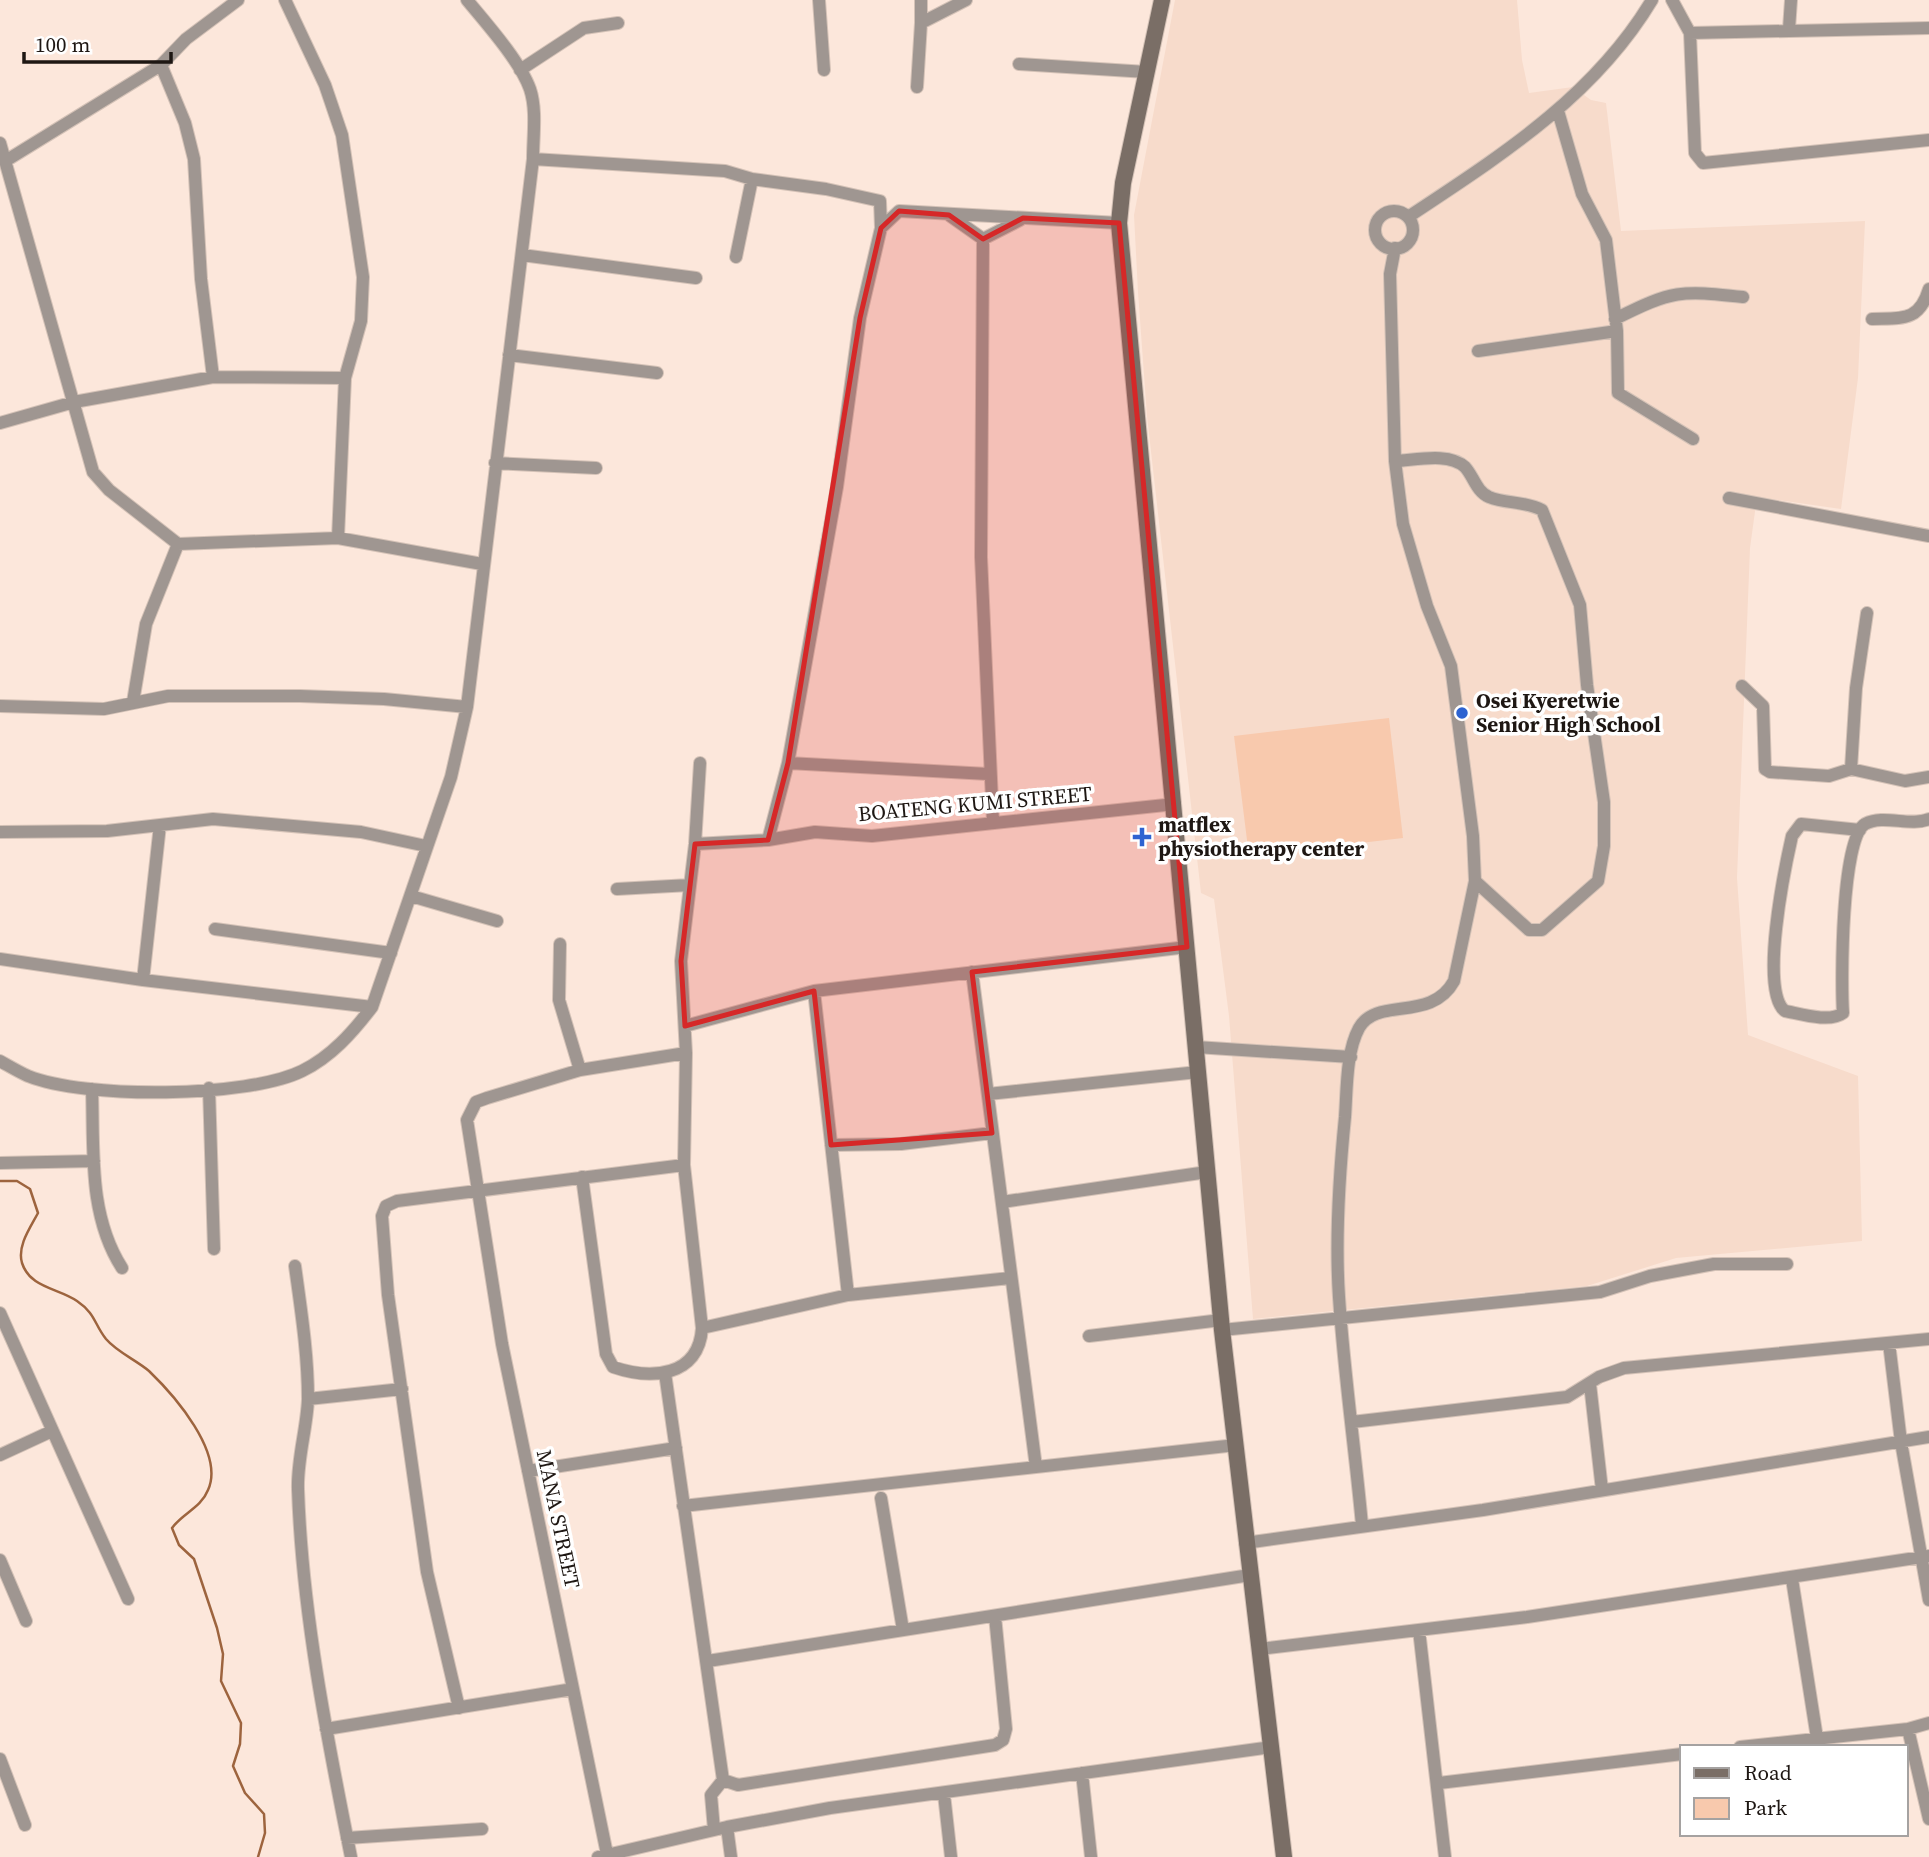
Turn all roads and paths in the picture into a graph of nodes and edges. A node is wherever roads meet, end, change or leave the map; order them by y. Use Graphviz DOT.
graph roads {
  1 [pos="238,0"];
  2 [pos="285,0"];
  3 [pos="819,0"];
  4 [pos="921,0"];
  5 [pos="966,0"];
  6 [pos="1162,0"];
  7 [pos="1652,0"];
  8 [pos="1672,0"];
  9 [pos="1791,0"];
  10 [pos="472,2"];
  11 [pos="618,23"];
  12 [pos="921,23"];
  13 [pos="1929,28"];
  14 [pos="1789,29"];
  15 [pos="1690,33"];
  16 [pos="1018,64"];
  17 [pos="161,65"];
  18 [pos="824,70"];
  19 [pos="520,71"];
  20 [pos="1147,72"];
  21 [pos="917,88"];
  22 [pos="1558,111"];
  23 [pos="1929,140"];
  24 [pos="0,143"];
  25 [pos="533,159"];
  26 [pos="7,160"];
  27 [pos="752,179"];
  28 [pos="949,215"];
  29 [pos="1408,217"];
  30 [pos="1023,218"];
  31 [pos="1119,223"];
  32 [pos="881,228"];
  33 [pos="983,239"];
  34 [pos="1395,248"];
  35 [pos="522,255"];
  36 [pos="736,257"];
  37 [pos="695,278"];
  38 [pos="1929,289"];
  39 [pos="1743,297"];
  40 [pos="1872,319"];
  41 [pos="1616,325"];
  42 [pos="1478,351"];
  43 [pos="509,355"];
  44 [pos="657,373"];
  45 [pos="214,377"];
  46 [pos="345,378"];
  47 [pos="74,402"];
  48 [pos="0,423"];
  49 [pos="1693,439"];
  50 [pos="1395,461"];
  51 [pos="495,463"];
  52 [pos="596,468"];
  53 [pos="1729,498"];
  54 [pos="1929,536"];
  55 [pos="338,538"];
  56 [pos="178,544"];
  57 [pos="482,564"];
  58 [pos="1867,613"];
  59 [pos="1742,686"];
  60 [pos="134,702"];
  61 [pos="0,706"];
  62 [pos="467,707"];
  63 [pos="700,763"];
  64 [pos="788,763"];
  65 [pos="1851,769"];
  66 [pos="988,774"];
  67 [pos="1929,777"];
  68 [pos="1175,804"];
  69 [pos="1929,819"];
  70 [pos="993,824"];
  71 [pos="160,825"];
  72 [pos="1860,830"];
  73 [pos="0,832"];
  74 [pos="768,839"];
  75 [pos="695,844"];
  76 [pos="426,846"];
  77 [pos="1475,881"];
  78 [pos="690,885"];
  79 [pos="617,889"];
  80 [pos="411,896"];
  81 [pos="496,921"];
  82 [pos="215,929"];
  83 [pos="560,944"];
  84 [pos="1187,947"];
  85 [pos="391,953"];
  86 [pos="0,958"];
  87 [pos="972,972"];
  88 [pos="143,980"];
  89 [pos="814,991"];
  90 [pos="372,1007"];
  91 [pos="685,1026"];
  92 [pos="1195,1047"];
  93 [pos="686,1053"];
  94 [pos="1351,1057"];
  95 [pos="0,1061"];
  96 [pos="580,1070"];
  97 [pos="1198,1072"];
  98 [pos="209,1088"];
  99 [pos="92,1089"];
  100 [pos="988,1094"];
  101 [pos="992,1133"];
  102 [pos="831,1145"];
  103 [pos="94,1161"];
  104 [pos="0,1163"];
  105 [pos="684,1166"];
  106 [pos="1207,1172"];
  107 [pos="582,1177"];
  108 [pos="477,1190"];
  109 [pos="1002,1202"];
  110 [pos="214,1249"];
  111 [pos="1787,1264"];
  112 [pos="295,1266"];
  113 [pos="122,1268"];
  114 [pos="1010,1278"];
  115 [pos="848,1295"];
  116 [pos="0,1313"];
  117 [pos="1343,1320"];
  118 [pos="1222,1325"];
  119 [pos="702,1328"];
  120 [pos="1089,1336"];
  121 [pos="1929,1339"];
  122 [pos="1889,1343"];
  123 [pos="665,1373"];
  124 [pos="1590,1384"];
  125 [pos="402,1389"];
  126 [pos="307,1399"];
  127 [pos="1352,1422"];
  128 [pos="52,1431"];
  129 [pos="1929,1437"];
  130 [pos="1901,1441"];
  131 [pos="1236,1445"];
  132 [pos="676,1448"];
  133 [pos="0,1455"];
  134 [pos="1036,1467"];
  135 [pos="528,1471"];
  136 [pos="1602,1490"];
  137 [pos="881,1497"];
  138 [pos="683,1506"];
  139 [pos="1362,1525"];
  140 [pos="1245,1543"];
  141 [pos="1925,1557"];
  142 [pos="0,1560"];
  143 [pos="1250,1575"];
  144 [pos="1792,1579"];
  145 [pos="128,1599"];
  146 [pos="1929,1600"];
  147 [pos="995,1616"];
  148 [pos="26,1621"];
  149 [pos="903,1630"];
  150 [pos="1419,1630"];
  151 [pos="1260,1649"];
  152 [pos="708,1661"];
  153 [pos="573,1689"];
  154 [pos="459,1709"];
  155 [pos="1929,1723"];
  156 [pos="326,1729"];
  157 [pos="1908,1729"];
  158 [pos="1817,1738"];
  159 [pos="1757,1745"];
  160 [pos="1272,1746"];
  161 [pos="1680,1754"];
  162 [pos="0,1759"];
  163 [pos="1082,1773"];
  164 [pos="723,1780"];
  165 [pos="1439,1783"];
  166 [pos="944,1794"];
  167 [pos="1929,1819"];
  168 [pos="26,1825"];
  169 [pos="482,1829"];
  170 [pos="721,1829"];
  171 [pos="348,1838"];
  172 [pos="603,1855"];
  173 [pos="351,1857"];
  174 [pos="731,1857"];
  175 [pos="951,1857"];
  176 [pos="1091,1857"];
  177 [pos="1284,1857"];
  178 [pos="1445,1857"];
  1 -- 17 [label="street"];
  2 -- 46 [label="street"];
  3 -- 18 [label="street"];
  4 -- 12 [label="street"];
  5 -- 12 [label="street"];
  6 -- 20 [label="street"];
  7 -- 22 [label="street"];
  8 -- 15 [label="street"];
  9 -- 14 [label="street"];
  10 -- 19 [label="street"];
  11 -- 19 [label="street"];
  12 -- 21 [label="street"];
  13 -- 14 [label="street"];
  14 -- 15 [label="street"];
  15 -- 23 [label="street"];
  16 -- 20 [label="street"];
  17 -- 26 [label="street"];
  17 -- 45 [label="street"];
  19 -- 25 [label="street"];
  20 -- 31 [label="street"];
  22 -- 29 [label="street"];
  22 -- 41 [label="street"];
  24 -- 26 [label="street"];
  25 -- 27 [label="street"];
  25 -- 35 [label="street"];
  26 -- 47 [label="street"];
  27 -- 32 [label="street"];
  27 -- 36 [label="street"];
  28 -- 30 [label="street"];
  28 -- 32 [label="street"];
  28 -- 33 [label="street"];
  29 -- 34 [label="street"];
  29 -- 34 [label="street"];
  30 -- 31 [label="street"];
  30 -- 33 [label="street"];
  31 -- 68 [label="street"];
  32 -- 64 [label="street"];
  33 -- 66 [label="street"];
  34 -- 50 [label="street"];
  35 -- 37 [label="street"];
  35 -- 43 [label="street"];
  38 -- 40 [label="street"];
  39 -- 41 [label="street"];
  41 -- 42 [label="street"];
  41 -- 49 [label="street"];
  43 -- 44 [label="street"];
  43 -- 51 [label="street"];
  45 -- 46 [label="street"];
  45 -- 47 [label="street"];
  46 -- 55 [label="street"];
  47 -- 48 [label="street"];
  47 -- 56 [label="street"];
  50 -- 77 [label="street"];
  50 -- 77 [label="street"];
  51 -- 52 [label="street"];
  51 -- 57 [label="street"];
  53 -- 54 [label="street"];
  55 -- 56 [label="street"];
  55 -- 57 [label="street"];
  56 -- 60 [label="street"];
  57 -- 62 [label="street"];
  58 -- 65 [label="street"];
  59 -- 65 [label="street"];
  60 -- 61 [label="street"];
  60 -- 62 [label="street"];
  62 -- 76 [label="street"];
  63 -- 75 [label="street"];
  64 -- 66 [label="street"];
  64 -- 74 [label="street"];
  65 -- 67 [label="street"];
  66 -- 70 [label="street"];
  68 -- 70 [label="street, BOATENG KUMI STREET"];
  68 -- 84 [label="street"];
  69 -- 72 [label="street"];
  70 -- 74 [label="street, BOATENG KUMI STREET"];
  71 -- 73 [label="street"];
  71 -- 76 [label="street"];
  71 -- 88 [label="street"];
  72 -- 72 [label="street"];
  74 -- 75 [label="street, BOATENG KUMI STREET"];
  75 -- 78 [label="street"];
  76 -- 80 [label="street"];
  77 -- 94 [label="street"];
  78 -- 79 [label="street"];
  78 -- 91 [label="street"];
  80 -- 81 [label="street"];
  80 -- 85 [label="street"];
  82 -- 85 [label="street"];
  83 -- 96 [label="street"];
  84 -- 87 [label="street"];
  84 -- 92 [label="street"];
  85 -- 90 [label="street"];
  86 -- 88 [label="street"];
  87 -- 89 [label="street"];
  87 -- 100 [label="street"];
  88 -- 90 [label="street"];
  89 -- 91 [label="street"];
  89 -- 102 [label="street"];
  90 -- 98 [label="street"];
  91 -- 93 [label="street"];
  92 -- 94 [label="street"];
  92 -- 97 [label="street"];
  93 -- 96 [label="street, MANA STREET"];
  93 -- 105 [label="street"];
  94 -- 117 [label="street"];
  95 -- 99 [label="street"];
  96 -- 108 [label="street, MANA STREET"];
  97 -- 100 [label="street"];
  97 -- 106 [label="street"];
  98 -- 99 [label="street"];
  98 -- 110 [label="street"];
  99 -- 103 [label="street"];
  100 -- 101 [label="street"];
  101 -- 102 [label="street"];
  101 -- 109 [label="street"];
  102 -- 115 [label="street"];
  103 -- 104 [label="street"];
  103 -- 113 [label="street"];
  105 -- 107 [label="street"];
  105 -- 119 [label="street"];
  106 -- 109 [label="street"];
  106 -- 118 [label="street"];
  107 -- 108 [label="street"];
  107 -- 123 [label="street"];
  108 -- 125 [label="street"];
  108 -- 135 [label="street, MANA STREET"];
  109 -- 114 [label="street"];
  111 -- 117 [label="street"];
  112 -- 126 [label="street"];
  114 -- 115 [label="street"];
  114 -- 134 [label="street"];
  115 -- 119 [label="street"];
  116 -- 128 [label="street"];
  117 -- 118 [label="street"];
  117 -- 127 [label="street"];
  118 -- 120 [label="street"];
  118 -- 131 [label="street"];
  119 -- 123 [label="street"];
  121 -- 122 [label="street"];
  122 -- 124 [label="street"];
  122 -- 130 [label="street"];
  123 -- 132 [label="street"];
  124 -- 127 [label="street"];
  124 -- 136 [label="street"];
  125 -- 126 [label="street"];
  125 -- 154 [label="street"];
  126 -- 156 [label="street"];
  127 -- 139 [label="street"];
  128 -- 133 [label="street"];
  128 -- 145 [label="street"];
  129 -- 130 [label="street"];
  130 -- 136 [label="street"];
  130 -- 141 [label="street"];
  131 -- 134 [label="street"];
  131 -- 140 [label="street"];
  132 -- 135 [label="street"];
  132 -- 138 [label="street"];
  134 -- 138 [label="street"];
  135 -- 153 [label="street, MANA STREET"];
  136 -- 139 [label="street"];
  137 -- 149 [label="street"];
  138 -- 152 [label="street"];
  139 -- 140 [label="street"];
  140 -- 143 [label="street"];
  141 -- 144 [label="street"];
  141 -- 146 [label="street"];
  142 -- 148 [label="street"];
  143 -- 147 [label="street"];
  143 -- 151 [label="street"];
  144 -- 150 [label="street"];
  144 -- 158 [label="street"];
  147 -- 149 [label="street"];
  147 -- 164 [label="street"];
  149 -- 152 [label="street"];
  150 -- 151 [label="street"];
  150 -- 165 [label="street"];
  151 -- 160 [label="street"];
  152 -- 164 [label="street"];
  153 -- 154 [label="street"];
  153 -- 172 [label="street, MANA STREET"];
  154 -- 156 [label="street"];
  155 -- 157 [label="street"];
  156 -- 171 [label="street"];
  157 -- 158 [label="street"];
  157 -- 167 [label="street"];
  158 -- 159 [label="street"];
  160 -- 163 [label="street"];
  160 -- 177 [label="street"];
  161 -- 165 [label="street"];
  162 -- 168 [label="street"];
  163 -- 166 [label="street"];
  163 -- 176 [label="street"];
  164 -- 170 [label="street"];
  165 -- 178 [label="street"];
  166 -- 170 [label="street"];
  166 -- 175 [label="street"];
  169 -- 171 [label="street"];
  170 -- 172 [label="street"];
  170 -- 174 [label="street"];
  171 -- 173 [label="street"];
}
